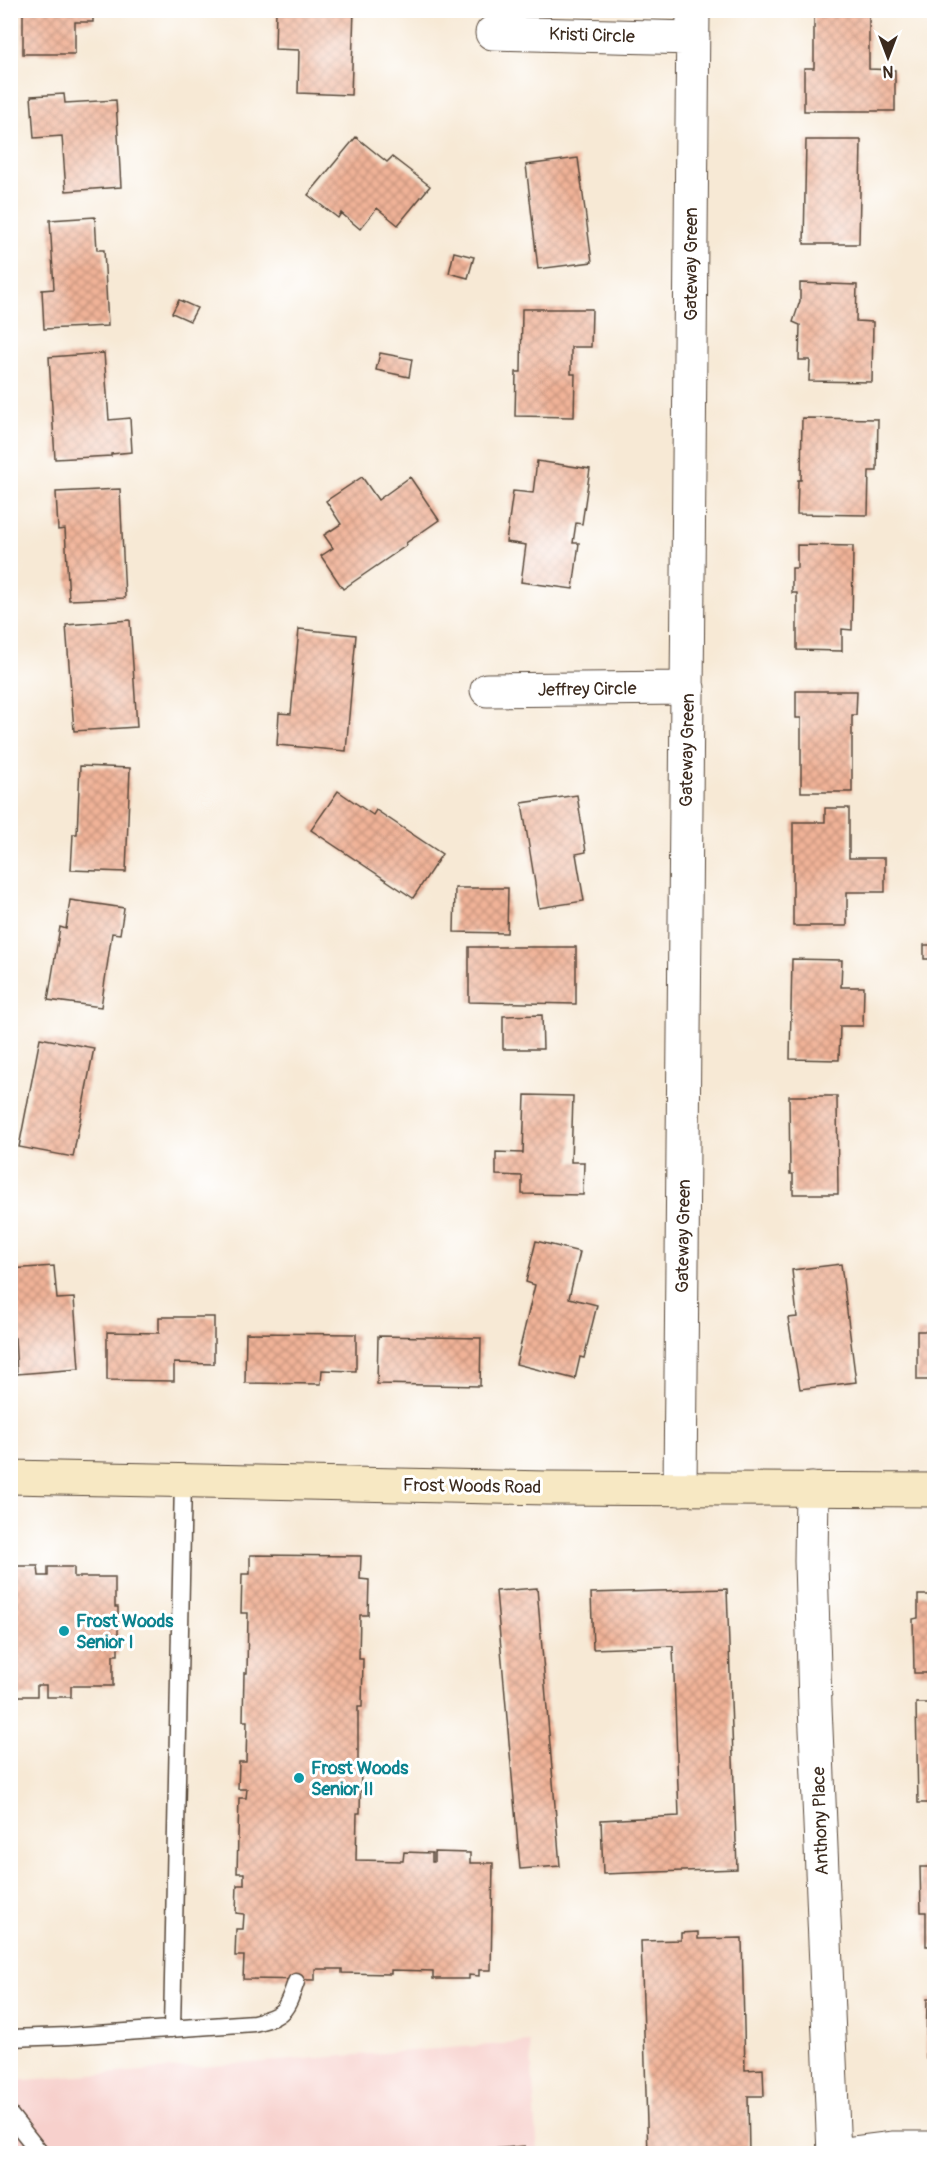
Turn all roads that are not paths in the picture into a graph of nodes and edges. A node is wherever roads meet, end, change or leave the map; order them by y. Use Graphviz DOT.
graph roads {
  1 [pos="693,24"];
  2 [pos="492,33"];
  3 [pos="688,688"];
  4 [pos="487,690"];
  5 [pos="10,1477"];
  6 [pos="183,1480"];
  7 [pos="680,1489"];
  8 [pos="813,1489"];
  9 [pos="934,1490"];
  10 [pos="296,1982"];
  11 [pos="172,2029"];
  12 [pos="10,2038"];
  13 [pos="10,2115"];
  14 [pos="934,2148"];
  15 [pos="41,2154"];
  16 [pos="834,2154"];
  17 [pos="844,2154"];
  1 -- 2 [label="street, Kristi Circle"];
  1 -- 3 [label="street, Gateway Green"];
  3 -- 4 [label="street, Jeffrey Circle"];
  3 -- 7 [label="street, Gateway Green"];
  5 -- 6 [label="street, Frost Woods Road"];
  6 -- 7 [label="street, Frost Woods Road"];
  6 -- 11 [label="lane"];
  7 -- 8 [label="street, Frost Woods Road"];
  8 -- 9 [label="street, Frost Woods Road"];
  8 -- 16 [label="street, Anthony Place"];
  10 -- 11 [label="lane"];
  11 -- 12 [label="lane"];
  13 -- 15 [label="lane"];
  14 -- 17 [label="street"];
}
